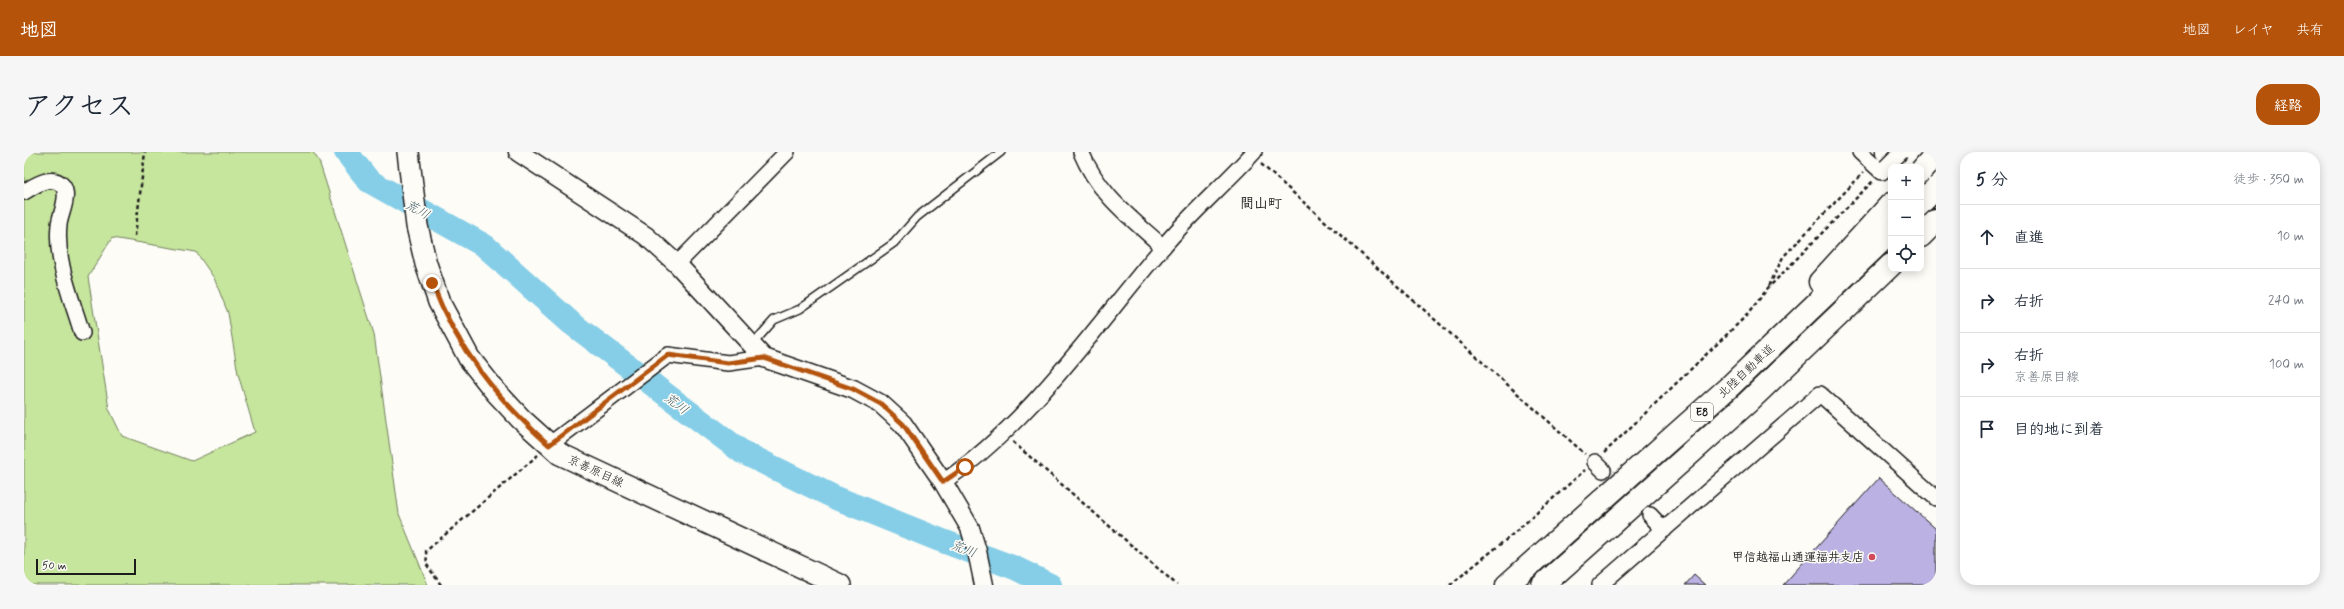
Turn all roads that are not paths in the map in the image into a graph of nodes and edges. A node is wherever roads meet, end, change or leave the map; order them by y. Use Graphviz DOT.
graph roads {
  1 [pos="408,152"];
  2 [pos="518,152"];
  3 [pos="787,152"];
  4 [pos="1002,152"];
  5 [pos="1081,152"];
  6 [pos="1860,152"];
  7 [pos="1901,152"];
  8 [pos="1910,152"];
  9 [pos="1252,153"];
  10 [pos="1890,164"];
  11 [pos="1932,164"];
  12 [pos="1888,165"];
  13 [pos="1924,186"];
  14 [pos="1936,188"];
  15 [pos="24,192"];
  16 [pos="1936,197"];
  17 [pos="1924,200"];
  18 [pos="1888,207"];
  19 [pos="1931,230"];
  20 [pos="1888,235"];
  21 [pos="1924,243"];
  22 [pos="1163,247"];
  23 [pos="677,264"];
  24 [pos="1888,268"];
  25 [pos="1896,272"];
  26 [pos="82,333"];
  27 [pos="758,352"];
  28 [pos="1748,402"];
  29 [pos="549,445"];
  30 [pos="1634,474"];
  31 [pos="943,482"];
  32 [pos="1936,498"];
  33 [pos="1650,516"];
  34 [pos="1664,530"];
  35 [pos="840,585"];
  36 [pos="984,585"];
  37 [pos="1507,585"];
  38 [pos="1543,585"];
  39 [pos="1600,585"];
  1 -- 29 [label="main road, 京善原目線"];
  2 -- 23 [label="street"];
  3 -- 23 [label="street"];
  4 -- 27 [label="lane"];
  5 -- 22 [label="street"];
  6 -- 12 [label="street"];
  7 -- 10 [label="street, bridge"];
  8 -- 11 [label="highway"];
  9 -- 22 [label="street"];
  13 -- 16 [label="highway"];
  14 -- 17 [label="highway, bridge"];
  15 -- 26 [label="street"];
  18 -- 30 [label="highway"];
  19 -- 21 [label="highway"];
  20 -- 30 [label="highway, 北陸自動車道 / E8"];
  22 -- 31 [label="street"];
  23 -- 27 [label="street"];
  24 -- 28 [label="highway, 北陸自動車道"];
  25 -- 28 [label="highway"];
  27 -- 29 [label="street"];
  27 -- 31 [label="street"];
  28 -- 38 [label="highway, 北陸自動車道 / E8"];
  29 -- 35 [label="main road, 京善原目線"];
  30 -- 37 [label="highway, 北陸自動車道 / E8"];
  31 -- 36 [label="street"];
  32 -- 34 [label="street"];
  33 -- 34 [label="street"];
  34 -- 39 [label="street"];
}
